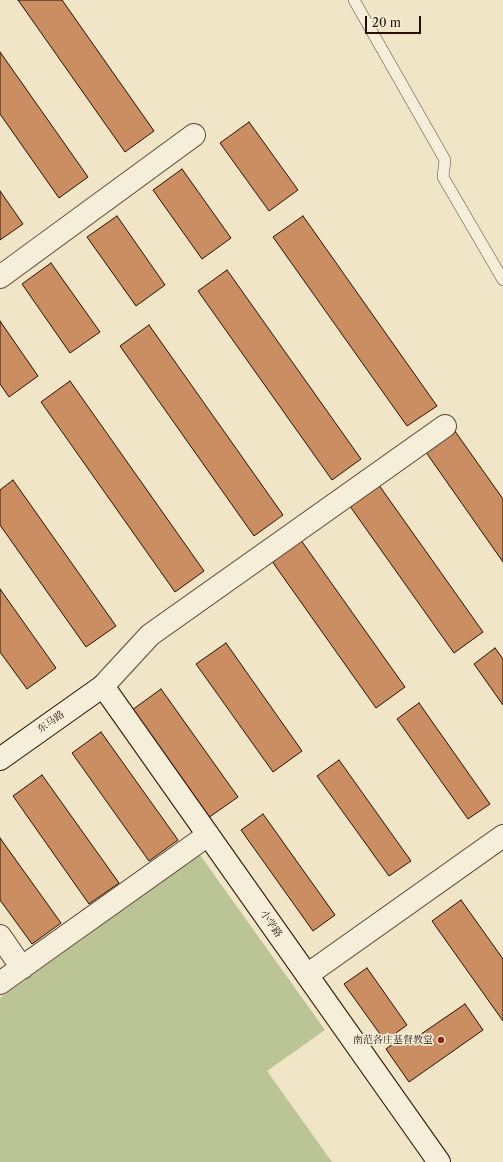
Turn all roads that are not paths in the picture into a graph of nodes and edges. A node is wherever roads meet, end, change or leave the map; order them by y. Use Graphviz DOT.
graph roads {
  1 [pos="354,0"];
  2 [pos="194,135"];
  3 [pos="0,277"];
  4 [pos="503,280"];
  5 [pos="445,426"];
  6 [pos="103,686"];
  7 [pos="0,759"];
  8 [pos="208,835"];
  9 [pos="503,836"];
  10 [pos="0,936"];
  11 [pos="22,968"];
  12 [pos="307,975"];
  13 [pos="0,983"];
  14 [pos="439,1162"];
  1 -- 4 [label="lane"];
  2 -- 3 [label="street"];
  5 -- 6 [label="street, 东马路"];
  6 -- 7 [label="street, 东马路"];
  6 -- 8 [label="street, 小学路"];
  8 -- 11 [label="street"];
  8 -- 12 [label="street, 小学路"];
  9 -- 12 [label="street"];
  10 -- 11 [label="street"];
  11 -- 13 [label="street"];
  12 -- 14 [label="street, 小学路"];
}
